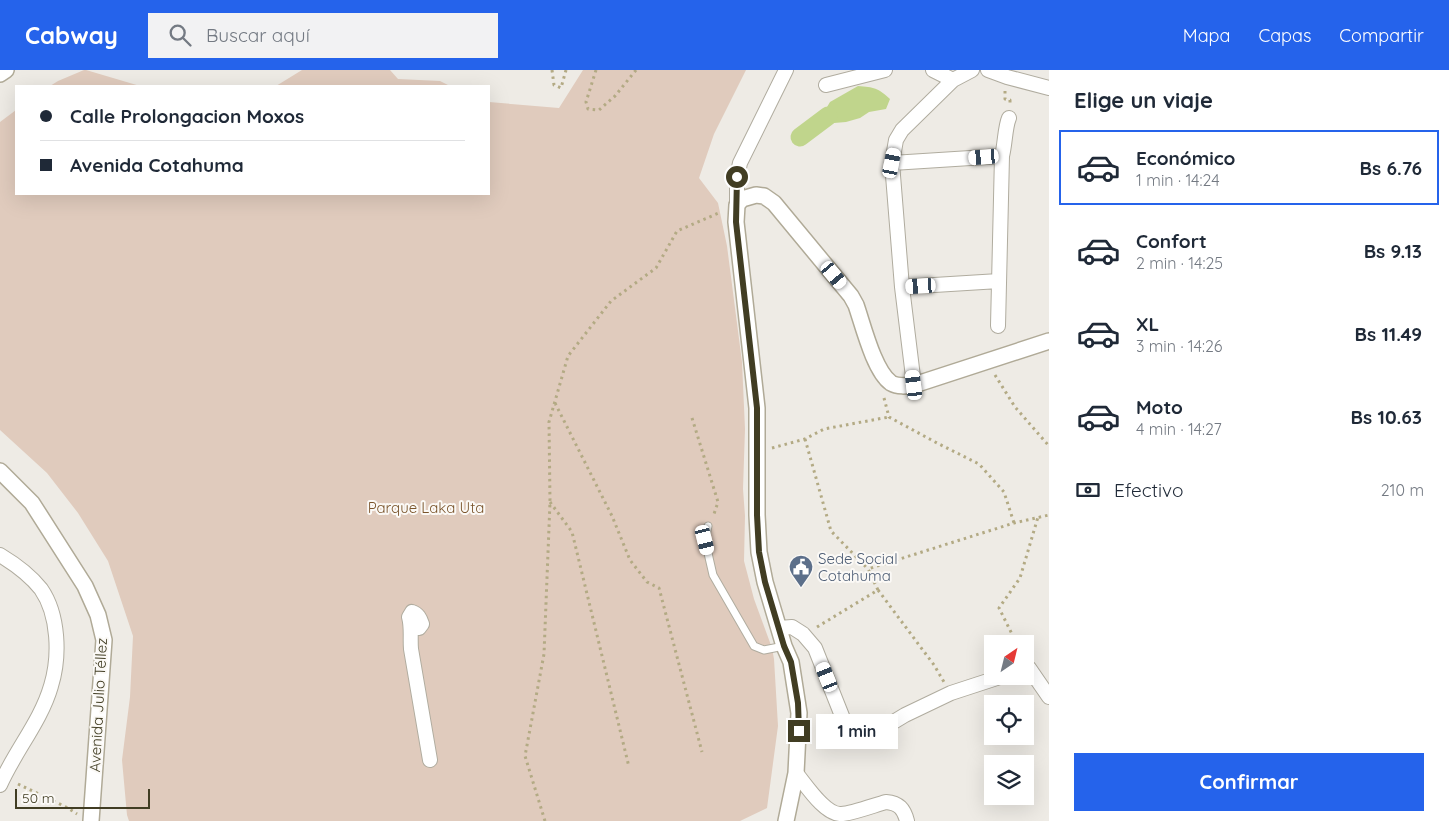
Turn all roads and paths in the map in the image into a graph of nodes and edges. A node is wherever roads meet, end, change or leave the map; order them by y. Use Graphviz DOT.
graph roads {
  1 [pos="6,70"];
  2 [pos="552,70"];
  3 [pos="566,70"];
  4 [pos="596,70"];
  5 [pos="636,70"];
  6 [pos="786,70"];
  7 [pos="885,70"];
  8 [pos="932,70"];
  9 [pos="972,70"];
  10 [pos="988,70"];
  11 [pos="0,74"];
  12 [pos="952,80"];
  13 [pos="826,85"];
  14 [pos="1049,88"];
  15 [pos="1009,118"];
  16 [pos="1002,156"];
  17 [pos="892,163"];
  18 [pos="737,205"];
  19 [pos="999,281"];
  20 [pos="902,287"];
  21 [pos="998,326"];
  22 [pos="1049,342"];
  23 [pos="987,361"];
  24 [pos="891,383"];
  25 [pos="914,385"];
  26 [pos="554,403"];
  27 [pos="889,417"];
  28 [pos="692,418"];
  29 [pos="805,439"];
  30 [pos="1049,446"];
  31 [pos="756,452"];
  32 [pos="3,477"];
  33 [pos="550,502"];
  34 [pos="1049,515"];
  35 [pos="1038,517"];
  36 [pos="1014,524"];
  37 [pos="708,526"];
  38 [pos="0,554"];
  39 [pos="868,568"];
  40 [pos="878,590"];
  41 [pos="412,626"];
  42 [pos="779,628"];
  43 [pos="803,634"];
  44 [pos="1012,635"];
  45 [pos="784,646"];
  46 [pos="1034,676"];
  47 [pos="984,682"];
  48 [pos="951,693"];
  49 [pos="1049,697"];
  50 [pos="702,752"];
  51 [pos="430,760"];
  52 [pos="630,768"];
  53 [pos="796,774"];
  54 [pos="2,780"];
  55 [pos="86,819"];
  56 [pos="545,821"];
  57 [pos="786,821"];
  58 [pos="907,821"];
  1 -- 11 [label="main road"];
  2 -- 3 [label="path"];
  4 -- 5 [label="path"];
  6 -- 18 [label="street"];
  7 -- 13 [label="street"];
  8 -- 12 [label="street"];
  9 -- 12 [label="street"];
  10 -- 14 [label="street"];
  12 -- 17 [label="street"];
  15 -- 16 [label="street"];
  16 -- 17 [label="street"];
  16 -- 19 [label="street"];
  17 -- 20 [label="street"];
  18 -- 24 [label="main road"];
  18 -- 26 [label="path"];
  18 -- 31 [label="main road"];
  19 -- 20 [label="street"];
  19 -- 21 [label="street"];
  20 -- 25 [label="street"];
  22 -- 23 [label="main road"];
  23 -- 25 [label="main road"];
  23 -- 30 [label="path"];
  24 -- 25 [label="main road"];
  24 -- 27 [label="path"];
  26 -- 33 [label="path"];
  26 -- 50 [label="path"];
  27 -- 29 [label="path"];
  27 -- 36 [label="path"];
  28 -- 37 [label="path"];
  29 -- 31 [label="path"];
  29 -- 39 [label="path"];
  31 -- 42 [label="main road"];
  32 -- 55 [label="main road, Avenida Julio Téllez"];
  33 -- 52 [label="path"];
  33 -- 56 [label="path"];
  34 -- 35 [label="path"];
  35 -- 36 [label="path"];
  35 -- 44 [label="path"];
  36 -- 39 [label="path"];
  37 -- 45 [label="lane"];
  38 -- 54 [label="street"];
  39 -- 40 [label="path"];
  40 -- 43 [label="path"];
  40 -- 48 [label="path"];
  41 -- 51 [label="street"];
  42 -- 43 [label="street"];
  42 -- 45 [label="main road"];
  43 -- 48 [label="street"];
  45 -- 53 [label="main road"];
  46 -- 49 [label="street"];
  47 -- 48 [label="street"];
  53 -- 57 [label="main road"];
  53 -- 58 [label="street"];
  54 -- 55 [label="path"];
}
